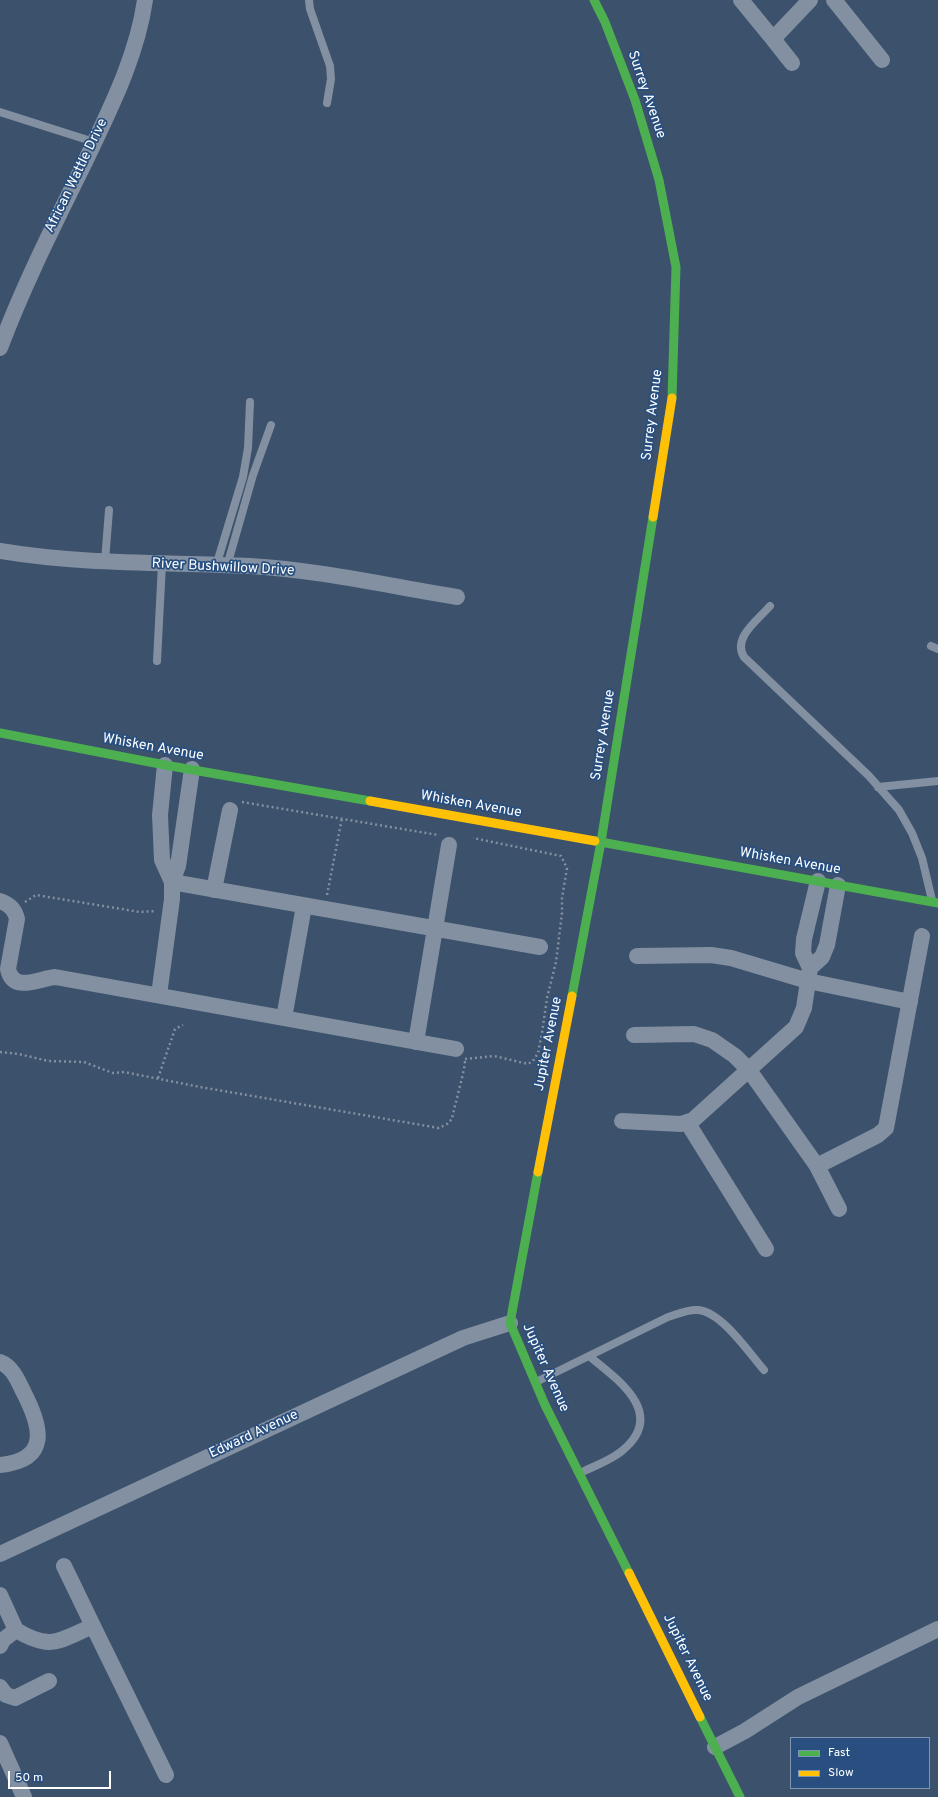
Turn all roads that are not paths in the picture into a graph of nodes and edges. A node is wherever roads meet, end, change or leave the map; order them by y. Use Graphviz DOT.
graph roads {
  1 [pos="145,0"];
  2 [pos="309,0"];
  3 [pos="594,0"];
  4 [pos="741,0"];
  5 [pos="810,0"];
  6 [pos="834,0"];
  7 [pos="773,39"];
  8 [pos="882,60"];
  9 [pos="792,63"];
  10 [pos="327,103"];
  11 [pos="0,112"];
  12 [pos="94,142"];
  13 [pos="0,348"];
  14 [pos="250,402"];
  15 [pos="271,425"];
  16 [pos="109,510"];
  17 [pos="0,551"];
  18 [pos="34,557"];
  19 [pos="0,558"];
  20 [pos="105,561"];
  21 [pos="162,564"];
  22 [pos="222,566"];
  23 [pos="457,597"];
  24 [pos="770,606"];
  25 [pos="157,661"];
  26 [pos="0,733"];
  27 [pos="165,765"];
  28 [pos="192,769"];
  29 [pos="938,781"];
  30 [pos="878,787"];
  31 [pos="230,810"];
  32 [pos="445,840"];
  33 [pos="601,842"];
  34 [pos="818,881"];
  35 [pos="172,882"];
  36 [pos="838,885"];
  37 [pos="214,890"];
  38 [pos="0,901"];
  39 [pos="935,903"];
  40 [pos="304,906"];
  41 [pos="810,917"];
  42 [pos="831,923"];
  43 [pos="436,928"];
  44 [pos="922,936"];
  45 [pos="540,948"];
  46 [pos="637,956"];
  47 [pos="809,974"];
  48 [pos="159,995"];
  49 [pos="910,1002"];
  50 [pos="284,1018"];
  51 [pos="634,1035"];
  52 [pos="416,1042"];
  53 [pos="460,1054"];
  54 [pos="749,1070"];
  55 [pos="622,1121"];
  56 [pos="687,1122"];
  57 [pos="817,1166"];
  58 [pos="839,1209"];
  59 [pos="766,1249"];
  60 [pos="510,1323"];
  61 [pos="589,1356"];
  62 [pos="0,1362"];
  63 [pos="764,1370"];
  64 [pos="536,1382"];
  65 [pos="0,1465"];
  66 [pos="579,1474"];
  67 [pos="0,1554"];
  68 [pos="64,1566"];
  69 [pos="0,1595"];
  70 [pos="93,1626"];
  71 [pos="16,1630"];
  72 [pos="938,1630"];
  73 [pos="0,1646"];
  74 [pos="49,1681"];
  75 [pos="0,1687"];
  76 [pos="0,1743"];
  77 [pos="715,1747"];
  78 [pos="166,1774"];
  79 [pos="24,1797"];
  80 [pos="740,1797"];
  1 -- 12 [label="street, African Wattle Drive"];
  2 -- 10 [label="lane"];
  3 -- 33 [label="street, Surrey Avenue"];
  4 -- 7 [label="street"];
  5 -- 7 [label="street"];
  6 -- 8 [label="street"];
  7 -- 9 [label="street"];
  11 -- 12 [label="lane"];
  12 -- 13 [label="street, African Wattle Drive"];
  14 -- 22 [label="lane"];
  15 -- 22 [label="lane"];
  16 -- 20 [label="lane"];
  17 -- 18 [label="street, River Bushwillow Drive"];
  18 -- 19 [label="street, River Bushwillow Drive"];
  18 -- 20 [label="street, River Bushwillow Drive"];
  20 -- 21 [label="street, River Bushwillow Drive"];
  21 -- 22 [label="street, River Bushwillow Drive"];
  21 -- 25 [label="lane"];
  22 -- 23 [label="street, River Bushwillow Drive"];
  24 -- 30 [label="lane"];
  26 -- 27 [label="street, Whisken Avenue"];
  27 -- 28 [label="street, Whisken Avenue"];
  27 -- 35 [label="street"];
  28 -- 33 [label="street, Whisken Avenue"];
  28 -- 35 [label="street"];
  29 -- 30 [label="lane"];
  30 -- 39 [label="lane"];
  31 -- 37 [label="street"];
  32 -- 43 [label="street"];
  33 -- 34 [label="street, Whisken Avenue"];
  33 -- 60 [label="street, Jupiter Avenue"];
  34 -- 36 [label="street, Whisken Avenue"];
  34 -- 41 [label="street"];
  35 -- 37 [label="street"];
  35 -- 48 [label="street"];
  36 -- 39 [label="street, Whisken Avenue"];
  36 -- 42 [label="street"];
  37 -- 40 [label="street"];
  38 -- 48 [label="street"];
  40 -- 43 [label="street"];
  40 -- 50 [label="street"];
  41 -- 42 [label="street"];
  41 -- 47 [label="street"];
  42 -- 47 [label="street"];
  43 -- 45 [label="street"];
  43 -- 52 [label="street"];
  44 -- 49 [label="street"];
  46 -- 47 [label="street"];
  47 -- 49 [label="street"];
  47 -- 54 [label="street"];
  48 -- 50 [label="street"];
  49 -- 57 [label="street"];
  50 -- 52 [label="street"];
  51 -- 54 [label="street"];
  52 -- 53 [label="street"];
  54 -- 56 [label="street"];
  54 -- 57 [label="street"];
  55 -- 56 [label="street"];
  56 -- 59 [label="street"];
  57 -- 58 [label="street"];
  60 -- 64 [label="street, Jupiter Avenue"];
  60 -- 67 [label="street, Edward Avenue"];
  61 -- 63 [label="lane"];
  61 -- 64 [label="lane"];
  61 -- 66 [label="lane"];
  62 -- 65 [label="street"];
  64 -- 66 [label="street, Jupiter Avenue"];
  66 -- 77 [label="street, Jupiter Avenue"];
  68 -- 70 [label="street"];
  69 -- 71 [label="street"];
  70 -- 71 [label="street"];
  70 -- 78 [label="street"];
  71 -- 73 [label="street"];
  72 -- 77 [label="street"];
  74 -- 75 [label="street"];
  76 -- 79 [label="street"];
  77 -- 80 [label="street, Jupiter Avenue"];
}
